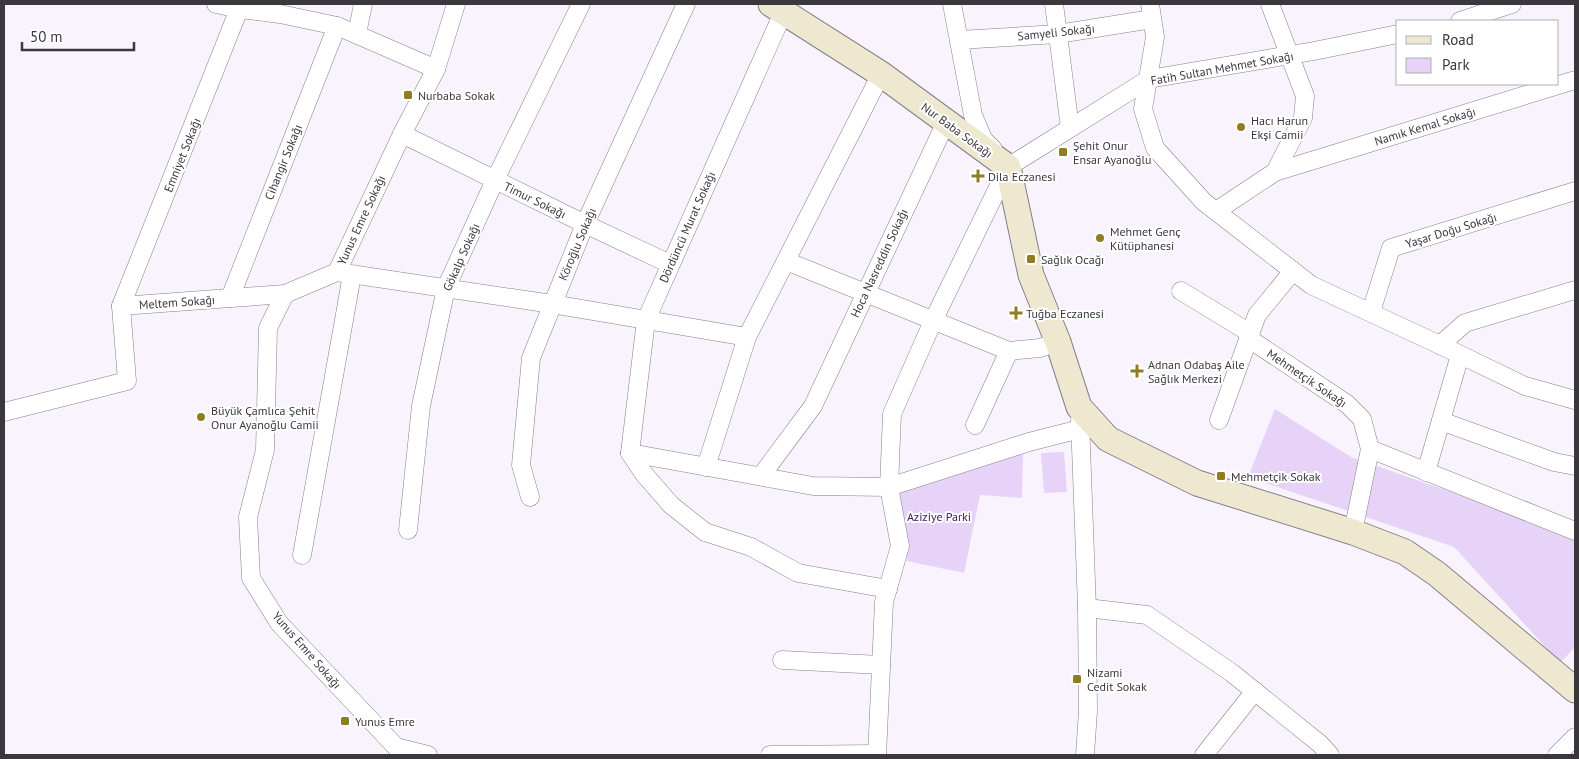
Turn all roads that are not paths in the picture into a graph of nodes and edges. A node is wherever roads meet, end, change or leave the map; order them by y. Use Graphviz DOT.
graph roads {
  1 [pos="216,4"];
  2 [pos="363,4"];
  3 [pos="456,4"];
  4 [pos="581,4"];
  5 [pos="686,4"];
  6 [pos="952,4"];
  7 [pos="1054,4"];
  8 [pos="1270,4"];
  9 [pos="1512,4"];
  10 [pos="240,6"];
  11 [pos="777,8"];
  12 [pos="1151,11"];
  13 [pos="1465,20"];
  14 [pos="337,26"];
  15 [pos="357,34"];
  16 [pos="1058,34"];
  17 [pos="1396,34"];
  18 [pos="958,40"];
  19 [pos="1289,56"];
  20 [pos="436,69"];
  21 [pos="881,74"];
  22 [pos="1149,79"];
  23 [pos="1575,80"];
  24 [pos="1559,85"];
  25 [pos="1559,85"];
  26 [pos="946,122"];
  27 [pos="1070,128"];
  28 [pos="402,134"];
  29 [pos="1008,167"];
  30 [pos="1275,172"];
  31 [pos="496,180"];
  32 [pos="1575,191"];
  33 [pos="1216,212"];
  34 [pos="585,224"];
  35 [pos="786,261"];
  36 [pos="670,264"];
  37 [pos="1293,271"];
  38 [pos="344,273"];
  39 [pos="446,288"];
  40 [pos="1575,290"];
  41 [pos="1181,291"];
  42 [pos="865,293"];
  43 [pos="285,294"];
  44 [pos="230,298"];
  45 [pos="552,304"];
  46 [pos="122,306"];
  47 [pos="1371,312"];
  48 [pos="646,320"];
  49 [pos="933,321"];
  50 [pos="1249,336"];
  51 [pos="746,337"];
  52 [pos="1058,342"];
  53 [pos="1440,345"];
  54 [pos="1009,351"];
  55 [pos="1460,355"];
  56 [pos="1575,400"];
  57 [pos="4,412"];
  58 [pos="1080,418"];
  59 [pos="1219,420"];
  60 [pos="1441,421"];
  61 [pos="975,425"];
  62 [pos="1370,449"];
  63 [pos="630,453"];
  64 [pos="1575,466"];
  65 [pos="706,467"];
  66 [pos="1426,472"];
  67 [pos="761,476"];
  68 [pos="889,486"];
  69 [pos="530,497"];
  70 [pos="408,530"];
  71 [pos="1575,531"];
  72 [pos="1353,532"];
  73 [pos="302,555"];
  74 [pos="888,589"];
  75 [pos="1087,608"];
  76 [pos="782,660"];
  77 [pos="881,665"];
  78 [pos="1575,690"];
  79 [pos="1255,692"];
  80 [pos="1575,737"];
  81 [pos="396,751"];
  82 [pos="428,755"];
  83 [pos="770,755"];
  84 [pos="877,755"];
  85 [pos="1085,755"];
  86 [pos="1204,755"];
  87 [pos="1330,755"];
  88 [pos="1557,755"];
  1 -- 10 [label="street"];
  2 -- 15 [label="street"];
  3 -- 20 [label="street, Yunus Emre Sokağı"];
  4 -- 31 [label="street, Gökalp Sokağı"];
  5 -- 34 [label="street, Köroğlu Sokağı"];
  6 -- 18 [label="street"];
  7 -- 16 [label="street"];
  8 -- 19 [label="street"];
  9 -- 13 [label="street"];
  10 -- 14 [label="street"];
  10 -- 46 [label="street, Emniyet Sokağı"];
  11 -- 21 [label="main road, Nur Baba Sokağı"];
  11 -- 36 [label="street, Dördüncü Murat Sokağı"];
  12 -- 16 [label="street, Samyeli Sokağı"];
  12 -- 22 [label="street"];
  14 -- 15 [label="street"];
  14 -- 44 [label="street, Cihangir Sokağı"];
  15 -- 20 [label="street"];
  16 -- 18 [label="street, Samyeli Sokağı"];
  16 -- 27 [label="street"];
  17 -- 19 [label="street, Fatih Sultan Mehmet Sokağı"];
  18 -- 29 [label="street"];
  19 -- 22 [label="street, Fatih Sultan Mehmet Sokağı"];
  19 -- 30 [label="street"];
  20 -- 28 [label="street, Yunus Emre Sokağı"];
  21 -- 26 [label="main road, Nur Baba Sokağı"];
  21 -- 35 [label="street"];
  22 -- 27 [label="street, Fatih Sultan Mehmet Sokağı"];
  22 -- 33 [label="street"];
  23 -- 24 [label="street, Namık Kemal Sokağı"];
  25 -- 30 [label="street, Namık Kemal Sokağı"];
  26 -- 29 [label="main road, Nur Baba Sokağı"];
  26 -- 42 [label="street, Hoca Nasreddin Sokağı"];
  27 -- 29 [label="street, Fatih Sultan Mehmet Sokağı"];
  28 -- 31 [label="street, Timur Sokağı"];
  28 -- 38 [label="street, Yunus Emre Sokağı"];
  29 -- 49 [label="street"];
  29 -- 52 [label="main road"];
  30 -- 33 [label="street"];
  31 -- 34 [label="street, Timur Sokağı"];
  31 -- 39 [label="street, Gökalp Sokağı"];
  32 -- 47 [label="street, Yaşar Doğu Sokağı"];
  33 -- 37 [label="street"];
  34 -- 36 [label="street, Timur Sokağı"];
  34 -- 45 [label="street, Köroğlu Sokağı"];
  35 -- 42 [label="street"];
  35 -- 51 [label="street"];
  36 -- 48 [label="street, Dördüncü Murat Sokağı"];
  37 -- 47 [label="street"];
  37 -- 50 [label="street"];
  38 -- 39 [label="street"];
  38 -- 43 [label="street, Yunus Emre Sokağı"];
  38 -- 73 [label="street, Yunus Emre Sokağı"];
  39 -- 45 [label="street"];
  39 -- 70 [label="street, Gökalp Sokağı"];
  40 -- 53 [label="street"];
  41 -- 50 [label="street, Mehmetçik Sokağı"];
  42 -- 49 [label="street"];
  42 -- 67 [label="street, Hoca Nasreddin Sokağı"];
  43 -- 44 [label="street, Meltem Sokağı"];
  43 -- 81 [label="street, Yunus Emre Sokağı"];
  44 -- 46 [label="street, Meltem Sokağı"];
  45 -- 48 [label="street"];
  45 -- 69 [label="street, Köroğlu Sokağı"];
  46 -- 57 [label="street, Meltem Sokağı"];
  47 -- 53 [label="street"];
  48 -- 51 [label="street"];
  48 -- 63 [label="street, Dördüncü Murat Sokağı"];
  49 -- 54 [label="street"];
  49 -- 68 [label="street"];
  50 -- 59 [label="street"];
  50 -- 62 [label="street, Mehmetçik Sokağı"];
  51 -- 65 [label="street"];
  52 -- 54 [label="street"];
  52 -- 58 [label="main road"];
  53 -- 55 [label="street"];
  54 -- 61 [label="street"];
  55 -- 56 [label="street"];
  55 -- 60 [label="street"];
  58 -- 68 [label="street"];
  58 -- 72 [label="main road"];
  58 -- 75 [label="street"];
  60 -- 64 [label="street"];
  60 -- 66 [label="street"];
  62 -- 66 [label="street"];
  62 -- 72 [label="street"];
  63 -- 65 [label="street"];
  63 -- 74 [label="street"];
  65 -- 67 [label="street"];
  66 -- 71 [label="street"];
  67 -- 68 [label="street"];
  68 -- 74 [label="street"];
  72 -- 78 [label="main road"];
  74 -- 77 [label="street"];
  75 -- 79 [label="street"];
  75 -- 85 [label="street"];
  76 -- 77 [label="street"];
  77 -- 84 [label="street"];
  79 -- 86 [label="street"];
  79 -- 87 [label="street"];
  80 -- 88 [label="street"];
  81 -- 82 [label="street"];
  83 -- 84 [label="street"];
}
